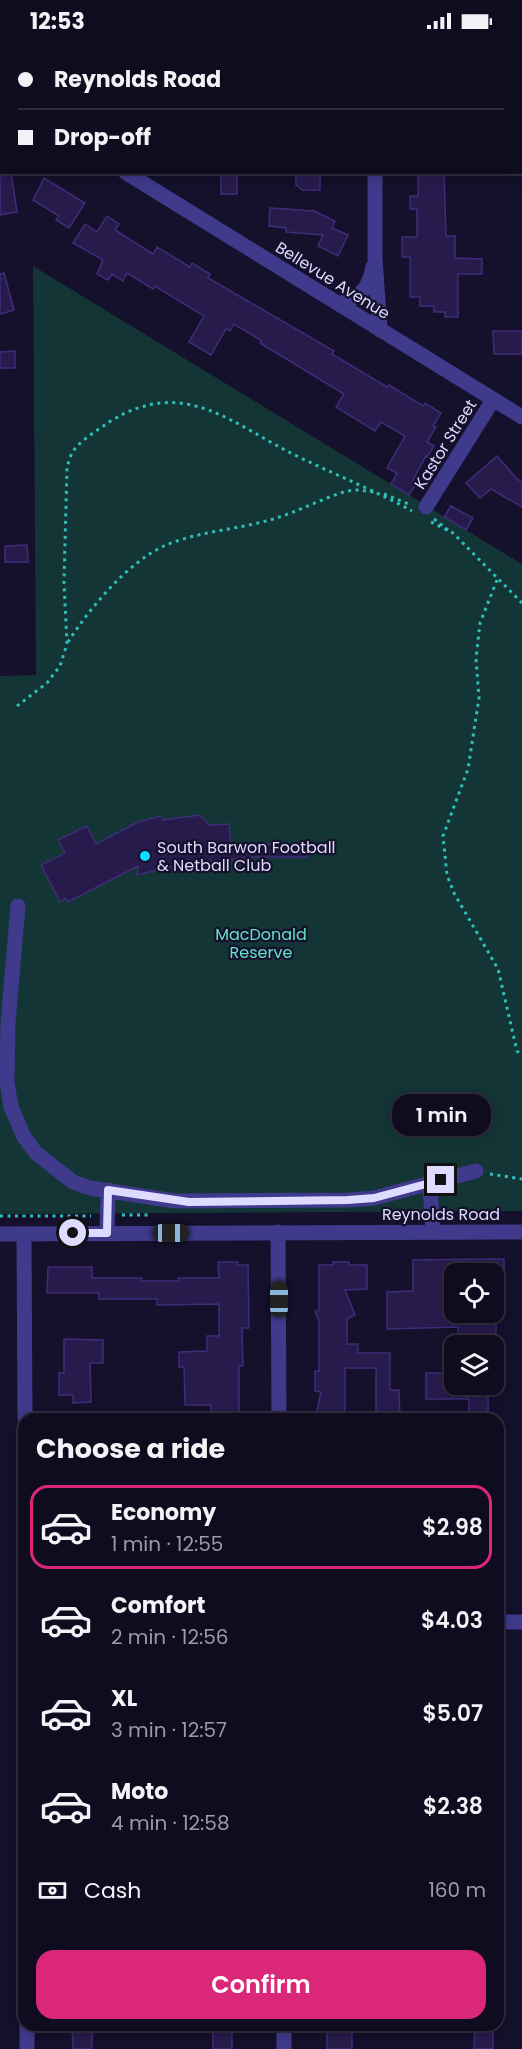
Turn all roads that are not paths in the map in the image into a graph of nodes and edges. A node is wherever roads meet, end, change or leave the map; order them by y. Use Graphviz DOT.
graph roads {
  1 [pos="375,174"];
  2 [pos="132,175"];
  3 [pos="375,258"];
  4 [pos="339,304"];
  5 [pos="381,330"];
  6 [pos="493,400"];
  7 [pos="522,417"];
  8 [pos="423,513"];
  9 [pos="18,906"];
  10 [pos="476,1171"];
  11 [pos="430,1184"];
  12 [pos="108,1190"];
  13 [pos="278,1232"];
  14 [pos="432,1232"];
  15 [pos="522,1232"];
  16 [pos="107,1233"];
  17 [pos="0,1234"];
  18 [pos="24,1234"];
  19 [pos="25,1413"];
  20 [pos="279,1413"];
  21 [pos="504,1622"];
  22 [pos="522,1622"];
  23 [pos="27,2031"];
  24 [pos="284,2031"];
  25 [pos="27,2049"];
  26 [pos="284,2049"];
  1 -- 3 [label="street"];
  2 -- 4 [label="street, Bellevue Avenue"];
  3 -- 4 [label="street"];
  3 -- 5 [label="street"];
  4 -- 5 [label="street, Bellevue Avenue"];
  5 -- 6 [label="street, Bellevue Avenue"];
  6 -- 7 [label="street, Bellevue Avenue"];
  6 -- 8 [label="street, Kastor Street"];
  9 -- 12 [label="street"];
  10 -- 11 [label="street"];
  11 -- 12 [label="street"];
  11 -- 14 [label="street"];
  12 -- 16 [label="street"];
  13 -- 14 [label="street, Reynolds Road"];
  13 -- 16 [label="street, Reynolds Road"];
  13 -- 20 [label="street"];
  14 -- 15 [label="street, Reynolds Road"];
  16 -- 18 [label="street, Reynolds Road"];
  17 -- 18 [label="street, Reynolds Road"];
  18 -- 19 [label="street"];
  21 -- 22 [label="street"];
  23 -- 25 [label="street"];
  24 -- 26 [label="street"];
}
